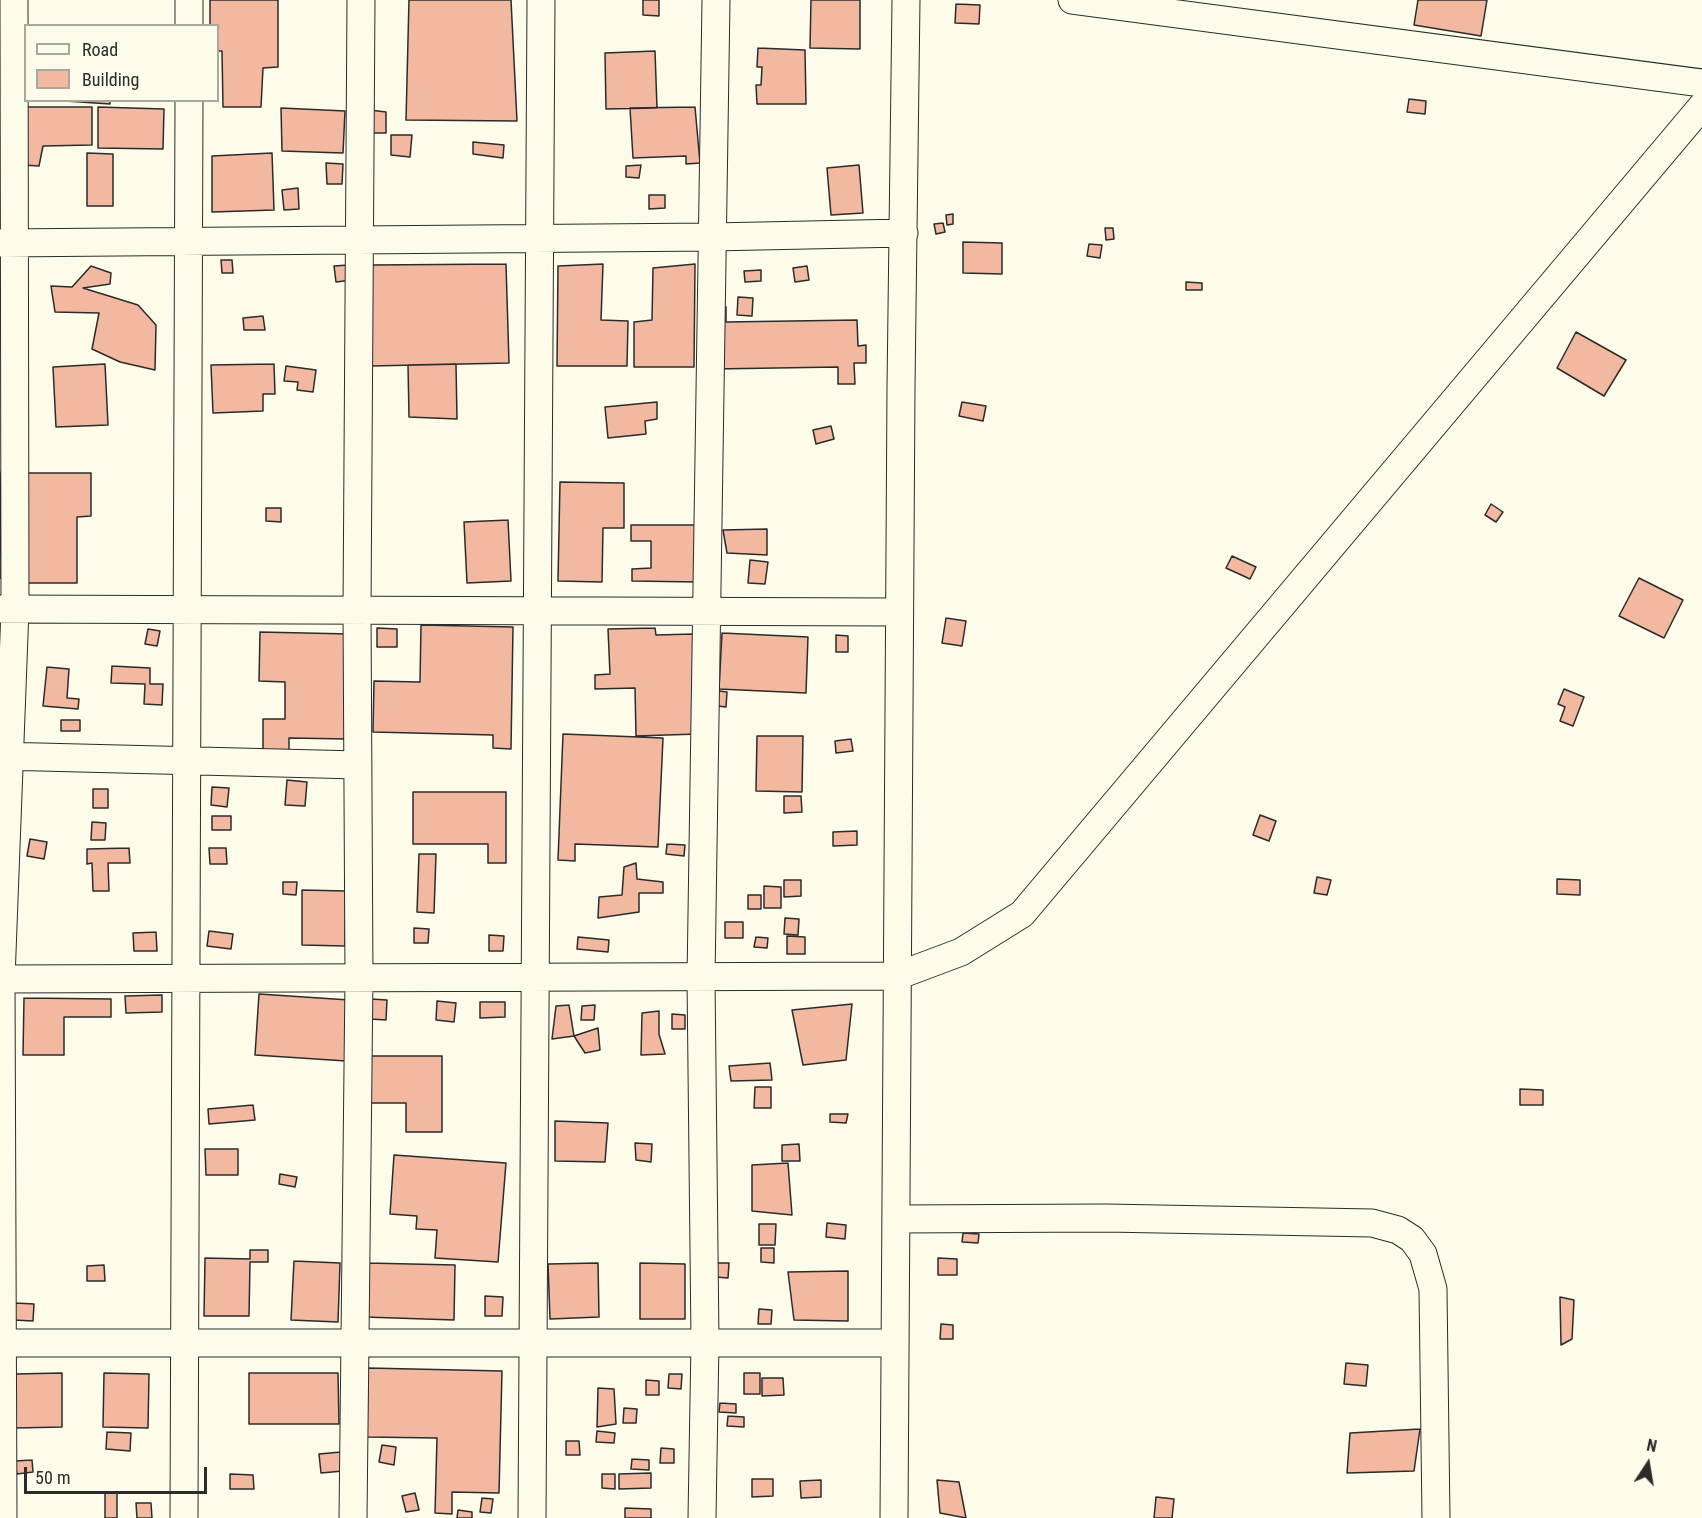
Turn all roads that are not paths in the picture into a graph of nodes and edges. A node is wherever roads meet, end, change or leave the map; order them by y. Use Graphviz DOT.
graph roads {
  1 [pos="14,0"];
  2 [pos="189,0"];
  3 [pos="361,0"];
  4 [pos="541,0"];
  5 [pos="716,0"];
  6 [pos="906,0"];
  7 [pos="1072,0"];
  8 [pos="1258,12"];
  9 [pos="189,24"];
  10 [pos="1702,83"];
  11 [pos="189,102"];
  12 [pos="1702,106"];
  13 [pos="904,233"];
  14 [pos="712,237"];
  15 [pos="540,239"];
  16 [pos="360,240"];
  17 [pos="189,242"];
  18 [pos="8,243"];
  19 [pos="8,609"];
  20 [pos="187,609"];
  21 [pos="357,610"];
  22 [pos="708,610"];
  23 [pos="537,611"];
  24 [pos="899,612"];
  25 [pos="5,756"];
  26 [pos="187,759"];
  27 [pos="358,765"];
  28 [pos="897,976"];
  29 [pos="186,978"];
  30 [pos="359,978"];
  31 [pos="535,978"];
  32 [pos="0,979"];
  33 [pos="701,979"];
  34 [pos="897,1219"];
  35 [pos="705,1341"];
  36 [pos="354,1342"];
  37 [pos="533,1342"];
  38 [pos="896,1342"];
  39 [pos="0,1343"];
  40 [pos="185,1343"];
  41 [pos="3,1518"];
  42 [pos="184,1518"];
  43 [pos="353,1518"];
  44 [pos="532,1518"];
  45 [pos="702,1518"];
  46 [pos="894,1518"];
  47 [pos="1436,1518"];
  1 -- 18 [label="street"];
  2 -- 9 [label="street"];
  3 -- 16 [label="street"];
  4 -- 15 [label="street"];
  5 -- 14 [label="street"];
  6 -- 13 [label="street"];
  7 -- 8 [label="street"];
  8 -- 10 [label="street"];
  11 -- 17 [label="street"];
  12 -- 28 [label="street"];
  13 -- 14 [label="street"];
  13 -- 24 [label="street"];
  14 -- 15 [label="street"];
  14 -- 22 [label="street"];
  15 -- 16 [label="street"];
  15 -- 23 [label="street"];
  16 -- 17 [label="street"];
  16 -- 21 [label="street"];
  17 -- 18 [label="street"];
  17 -- 20 [label="street"];
  18 -- 19 [label="street"];
  19 -- 20 [label="street"];
  19 -- 25 [label="street"];
  20 -- 21 [label="street"];
  20 -- 26 [label="street"];
  21 -- 23 [label="street"];
  21 -- 27 [label="street"];
  22 -- 23 [label="street"];
  22 -- 24 [label="street"];
  22 -- 33 [label="street"];
  23 -- 31 [label="street"];
  24 -- 28 [label="street"];
  25 -- 26 [label="street"];
  25 -- 32 [label="street"];
  26 -- 27 [label="street"];
  26 -- 29 [label="street"];
  27 -- 30 [label="street"];
  28 -- 33 [label="street"];
  28 -- 34 [label="street"];
  29 -- 30 [label="street"];
  29 -- 32 [label="street"];
  29 -- 40 [label="street"];
  30 -- 31 [label="street"];
  30 -- 36 [label="street"];
  31 -- 33 [label="street"];
  31 -- 37 [label="street"];
  32 -- 39 [label="street"];
  33 -- 35 [label="street"];
  34 -- 38 [label="street"];
  34 -- 47 [label="street"];
  35 -- 37 [label="street"];
  35 -- 38 [label="street"];
  35 -- 45 [label="street"];
  36 -- 37 [label="street"];
  36 -- 40 [label="street"];
  36 -- 43 [label="street"];
  37 -- 44 [label="street"];
  38 -- 46 [label="street"];
  39 -- 40 [label="street"];
  39 -- 41 [label="street"];
  40 -- 42 [label="street"];
}
